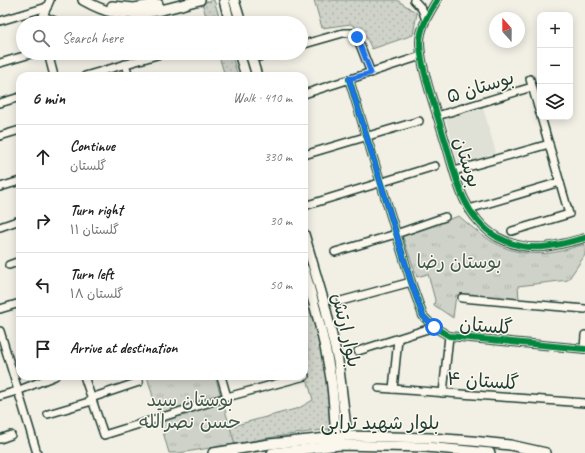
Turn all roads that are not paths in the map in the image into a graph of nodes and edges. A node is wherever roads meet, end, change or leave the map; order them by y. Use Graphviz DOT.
graph roads {
  1 [pos="83,0"];
  2 [pos="97,0"];
  3 [pos="175,0"];
  4 [pos="200,0"];
  5 [pos="224,0"];
  6 [pos="234,0"];
  7 [pos="414,0"];
  8 [pos="437,0"];
  9 [pos="48,3"];
  10 [pos="43,16"];
  11 [pos="228,16"];
  12 [pos="239,16"];
  13 [pos="426,20"];
  14 [pos="0,21"];
  15 [pos="308,43"];
  16 [pos="421,56"];
  17 [pos="16,58"];
  18 [pos="50,60"];
  19 [pos="139,60"];
  20 [pos="241,60"];
  21 [pos="252,60"];
  22 [pos="0,63"];
  23 [pos="125,64"];
  24 [pos="53,72"];
  25 [pos="98,72"];
  26 [pos="128,72"];
  27 [pos="245,72"];
  28 [pos="256,72"];
  29 [pos="371,73"];
  30 [pos="349,79"];
  31 [pos="530,79"];
  32 [pos="532,87"];
  33 [pos="308,93"];
  34 [pos="16,97"];
  35 [pos="0,103"];
  36 [pos="537,104"];
  37 [pos="437,116"];
  38 [pos="542,120"];
  39 [pos="419,121"];
  40 [pos="16,131"];
  41 [pos="0,136"];
  42 [pos="366,137"];
  43 [pos="549,144"];
  44 [pos="308,154"];
  45 [pos="435,166"];
  46 [pos="454,171"];
  47 [pos="16,182"];
  48 [pos="560,182"];
  49 [pos="381,183"];
  50 [pos="0,187"];
  51 [pos="308,205"];
  52 [pos="469,209"];
  53 [pos="446,217"];
  54 [pos="16,221"];
  55 [pos="0,227"];
  56 [pos="512,231"];
  57 [pos="396,234"];
  58 [pos="585,238"];
  59 [pos="308,248"];
  60 [pos="334,252"];
  61 [pos="16,262"];
  62 [pos="10,264"];
  63 [pos="308,282"];
  64 [pos="411,282"];
  65 [pos="462,298"];
  66 [pos="341,301"];
  67 [pos="16,304"];
  68 [pos="0,309"];
  69 [pos="585,309"];
  70 [pos="434,327"];
  71 [pos="0,331"];
  72 [pos="585,335"];
  73 [pos="449,336"];
  74 [pos="398,339"];
  75 [pos="584,349"];
  76 [pos="358,351"];
  77 [pos="44,380"];
  78 [pos="85,380"];
  79 [pos="222,380"];
  80 [pos="290,380"];
  81 [pos="139,382"];
  82 [pos="379,388"];
  83 [pos="393,389"];
  84 [pos="17,391"];
  85 [pos="443,393"];
  86 [pos="0,396"];
  87 [pos="227,397"];
  88 [pos="91,399"];
  89 [pos="585,403"];
  90 [pos="48,414"];
  91 [pos="11,434"];
  92 [pos="336,436"];
  93 [pos="347,436"];
  94 [pos="0,439"];
  95 [pos="340,449"];
  96 [pos="37,453"];
  97 [pos="213,453"];
  98 [pos="272,453"];
  99 [pos="490,453"];
  100 [pos="546,453"];
  1 -- 4 [label="main road"];
  2 -- 3 [label="main road"];
  5 -- 11 [label="main road"];
  6 -- 12 [label="main road"];
  7 -- 13 [label="street"];
  8 -- 13 [label="street, بوستان"];
  9 -- 10 [label="street"];
  9 -- 14 [label="street"];
  13 -- 16 [label="street, بوستان"];
  15 -- 29 [label="street"];
  16 -- 29 [label="street"];
  16 -- 37 [label="street, بوستان"];
  17 -- 22 [label="street"];
  18 -- 24 [label="street"];
  19 -- 23 [label="street"];
  20 -- 27 [label="main road"];
  21 -- 28 [label="main road"];
  23 -- 25 [label="street"];
  23 -- 26 [label="street"];
  29 -- 30 [label="street"];
  30 -- 33 [label="street"];
  30 -- 42 [label="street, گلستان"];
  31 -- 32 [label="street"];
  32 -- 36 [label="street"];
  32 -- 37 [label="street, بوستان ۵"];
  34 -- 35 [label="street"];
  37 -- 46 [label="street, بوستان"];
  38 -- 43 [label="street"];
  39 -- 42 [label="street"];
  40 -- 41 [label="street"];
  42 -- 44 [label="street"];
  42 -- 49 [label="street, گلستان"];
  43 -- 46 [label="street"];
  43 -- 48 [label="street"];
  45 -- 49 [label="street"];
  46 -- 52 [label="street, بوستان"];
  47 -- 50 [label="street"];
  48 -- 52 [label="street"];
  48 -- 56 [label="street"];
  49 -- 51 [label="street"];
  49 -- 57 [label="street, گلستان"];
  52 -- 58 [label="street, بوستان"];
  53 -- 57 [label="street"];
  54 -- 55 [label="street"];
  57 -- 60 [label="street"];
  57 -- 64 [label="street, گلستان"];
  59 -- 93 [label="main road, بلوار ارتش"];
  61 -- 62 [label="street"];
  63 -- 92 [label="main road, بلوار ارتش"];
  64 -- 66 [label="street"];
  64 -- 70 [label="street, گلستان"];
  65 -- 69 [label="street"];
  67 -- 68 [label="street"];
  70 -- 73 [label="street, گلستان"];
  70 -- 74 [label="street"];
  71 -- 84 [label="street"];
  72 -- 75 [label="street"];
  73 -- 75 [label="street, گلستان"];
  73 -- 85 [label="street"];
  74 -- 76 [label="street"];
  74 -- 83 [label="street"];
  77 -- 84 [label="street"];
  78 -- 88 [label="street"];
  79 -- 87 [label="street"];
  80 -- 87 [label="street"];
  81 -- 88 [label="street"];
  82 -- 83 [label="street, گلستان ۴"];
  83 -- 85 [label="street, گلستان ۴"];
  84 -- 86 [label="street"];
  84 -- 96 [label="street"];
  85 -- 89 [label="street, گلستان ۴"];
  87 -- 88 [label="street"];
  88 -- 90 [label="street"];
  91 -- 94 [label="street"];
  92 -- 93 [label="main road, بلوار شهید ترابی"];
  92 -- 95 [label="main road, بلوار ارتش"];
  92 -- 97 [label="main road, بلوار شهید ترابی"];
  93 -- 95 [label="main road"];
  93 -- 100 [label="main road, بلوار شهید ترابی"];
  95 -- 98 [label="main road, بلوار شهید ترابی"];
  95 -- 99 [label="main road, بلوار شهید ترابی"];
}
